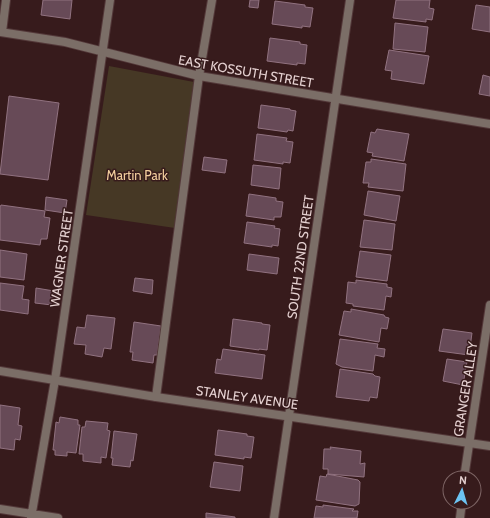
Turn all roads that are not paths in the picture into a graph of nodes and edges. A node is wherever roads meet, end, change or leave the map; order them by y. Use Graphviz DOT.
graph roads {
  1 [pos="6,0"];
  2 [pos="110,0"];
  3 [pos="212,0"];
  4 [pos="350,0"];
  5 [pos="1,32"];
  6 [pos="103,53"];
  7 [pos="199,76"];
  8 [pos="335,99"];
  9 [pos="490,124"];
  10 [pos="490,305"];
  11 [pos="0,371"];
  12 [pos="55,380"];
  13 [pos="156,396"];
  14 [pos="289,415"];
  15 [pos="468,443"];
  16 [pos="490,446"];
  17 [pos="465,470"];
  18 [pos="0,509"];
  19 [pos="32,516"];
  20 [pos="58,518"];
  21 [pos="274,518"];
  1 -- 5 [label="street"];
  2 -- 6 [label="street, WAGNER STREET"];
  3 -- 7 [label="street"];
  4 -- 8 [label="street, SOUTH 22ND STREET"];
  5 -- 6 [label="street, EAST KOSSUTH STREET"];
  6 -- 7 [label="street, EAST KOSSUTH STREET"];
  6 -- 12 [label="street, WAGNER STREET"];
  7 -- 8 [label="street, EAST KOSSUTH STREET"];
  7 -- 13 [label="street"];
  8 -- 9 [label="street, EAST KOSSUTH STREET"];
  8 -- 14 [label="street, SOUTH 22ND STREET"];
  10 -- 15 [label="street, GRANGER ALLEY"];
  11 -- 12 [label="street, STANLEY AVENUE"];
  12 -- 13 [label="street, STANLEY AVENUE"];
  12 -- 19 [label="street, WAGNER STREET"];
  13 -- 14 [label="street, STANLEY AVENUE"];
  14 -- 15 [label="street, STANLEY AVENUE"];
  14 -- 21 [label="street, SOUTH 22ND STREET"];
  15 -- 16 [label="street, STANLEY AVENUE"];
  15 -- 17 [label="street, GRANGER ALLEY"];
  18 -- 19 [label="street"];
  19 -- 20 [label="street"];
}
